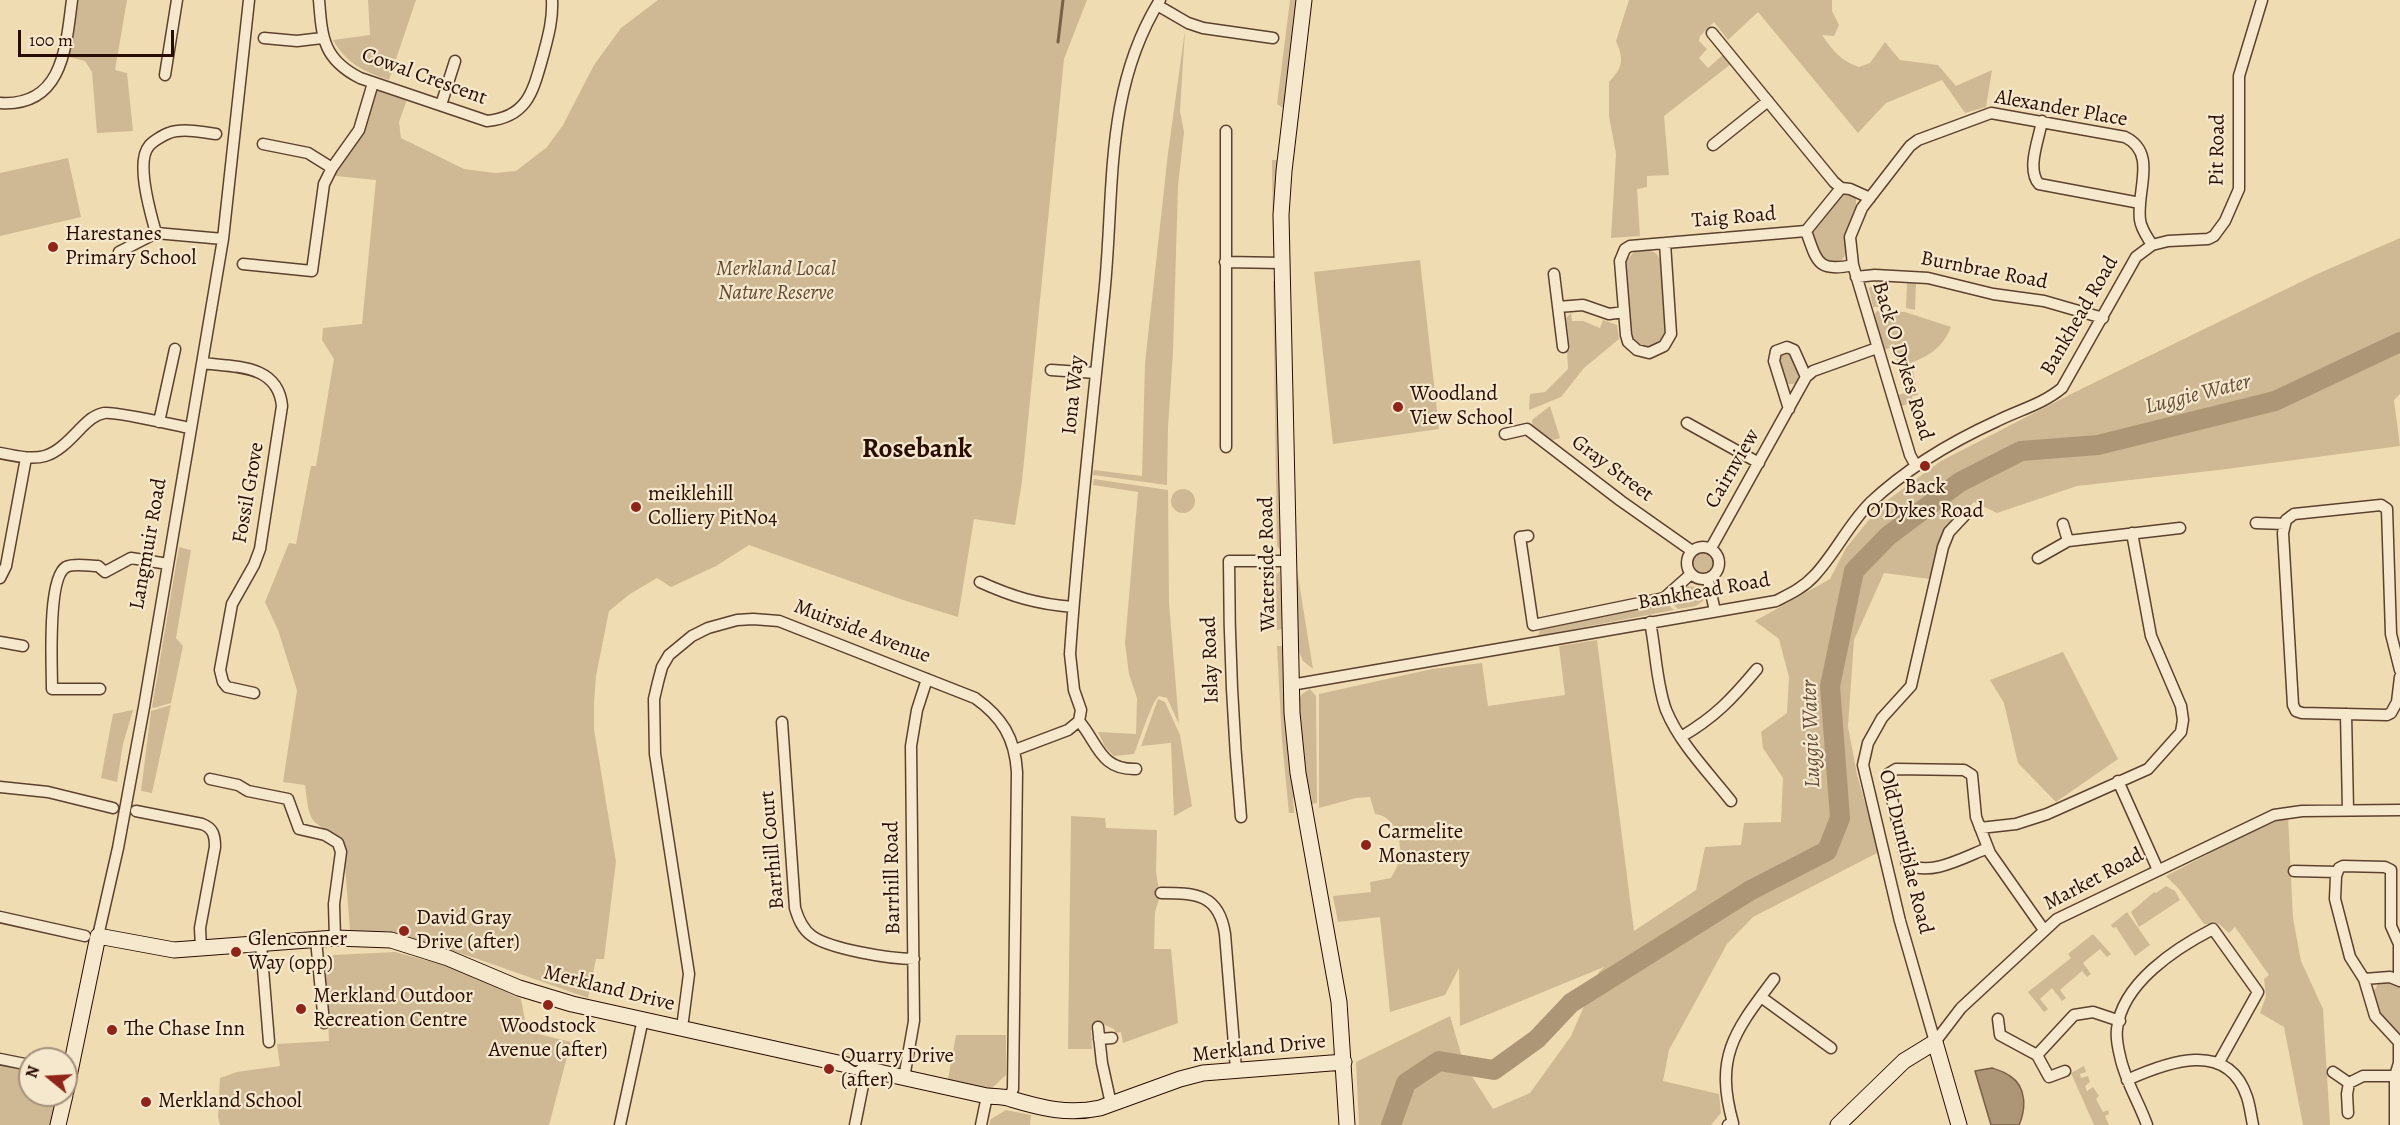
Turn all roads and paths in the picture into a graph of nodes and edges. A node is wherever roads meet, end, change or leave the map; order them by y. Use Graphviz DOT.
graph roads {
  1 [pos="72,0"];
  2 [pos="177,0"];
  3 [pos="249,0"];
  4 [pos="319,0"];
  5 [pos="552,0"];
  6 [pos="1305,0"];
  7 [pos="2262,0"];
  8 [pos="1159,2"];
  9 [pos="1712,33"];
  10 [pos="264,38"];
  11 [pos="322,38"];
  12 [pos="1273,38"];
  13 [pos="455,62"];
  14 [pos="165,75"];
  15 [pos="373,83"];
  16 [pos="1768,101"];
  17 [pos="0,103"];
  18 [pos="441,105"];
  19 [pos="2042,122"];
  20 [pos="1226,131"];
  21 [pos="216,134"];
  22 [pos="262,144"];
  23 [pos="1713,145"];
  24 [pos="332,168"];
  25 [pos="1841,188"];
  26 [pos="1870,198"];
  27 [pos="2140,203"];
  28 [pos="1806,231"];
  29 [pos="156,234"];
  30 [pos="222,239"];
  31 [pos="1665,243"];
  32 [pos="2152,245"];
  33 [pos="119,252"];
  34 [pos="1225,262"];
  35 [pos="1282,263"];
  36 [pos="243,264"];
  37 [pos="1853,265"];
  38 [pos="1554,274"];
  39 [pos="1856,277"];
  40 [pos="1558,307"];
  41 [pos="1624,312"];
  42 [pos="2103,318"];
  43 [pos="1563,347"];
  44 [pos="1877,348"];
  45 [pos="176,349"];
  46 [pos="202,363"];
  47 [pos="1051,370"];
  48 [pos="1096,373"];
  49 [pos="1806,377"];
  50 [pos="1790,409"];
  51 [pos="159,422"];
  52 [pos="1687,423"];
  53 [pos="190,428"];
  54 [pos="1505,434"];
  55 [pos="1226,447"];
  56 [pos="0,453"];
  57 [pos="26,458"];
  58 [pos="1758,463"];
  59 [pos="1917,466"];
  60 [pos="1965,515"];
  61 [pos="2256,523"];
  62 [pos="2063,524"];
  63 [pos="2285,524"];
  64 [pos="2180,528"];
  65 [pos="2132,533"];
  66 [pos="1528,536"];
  67 [pos="2068,541"];
  68 [pos="1711,548"];
  69 [pos="1692,551"];
  70 [pos="2038,558"];
  71 [pos="1288,561"];
  72 [pos="168,564"];
  73 [pos="1691,574"];
  74 [pos="0,578"];
  75 [pos="1708,580"];
  76 [pos="980,582"];
  77 [pos="1073,608"];
  78 [pos="1715,611"];
  79 [pos="1650,622"];
  80 [pos="0,642"];
  81 [pos="23,646"];
  82 [pos="1757,669"];
  83 [pos="2400,670"];
  84 [pos="2400,677"];
  85 [pos="927,679"];
  86 [pos="1291,685"];
  87 [pos="100,689"];
  88 [pos="254,693"];
  89 [pos="2397,708"];
  90 [pos="2346,714"];
  91 [pos="1079,721"];
  92 [pos="782,722"];
  93 [pos="1681,737"];
  94 [pos="1015,750"];
  95 [pos="1136,769"];
  96 [pos="210,779"];
  97 [pos="2118,782"];
  98 [pos="0,787"];
  99 [pos="1731,801"];
  100 [pos="113,808"];
  101 [pos="2349,810"];
  102 [pos="2400,810"];
  103 [pos="136,812"];
  104 [pos="1241,817"];
  105 [pos="1980,828"];
  106 [pos="1988,848"];
  107 [pos="2395,868"];
  108 [pos="2158,870"];
  109 [pos="2294,871"];
  110 [pos="2337,872"];
  111 [pos="1161,893"];
  112 [pos="0,917"];
  113 [pos="2044,930"];
  114 [pos="92,936"];
  115 [pos="335,938"];
  116 [pos="315,940"];
  117 [pos="261,944"];
  118 [pos="201,948"];
  119 [pos="914,959"];
  120 [pos="1774,979"];
  121 [pos="2364,979"];
  122 [pos="2399,981"];
  123 [pos="1761,997"];
  124 [pos="643,1019"];
  125 [pos="1998,1019"];
  126 [pos="2120,1021"];
  127 [pos="324,1023"];
  128 [pos="1098,1027"];
  129 [pos="682,1028"];
  130 [pos="1112,1038"];
  131 [pos="1099,1039"];
  132 [pos="269,1042"];
  133 [pos="1935,1042"];
  134 [pos="72,1047"];
  135 [pos="1831,1048"];
  136 [pos="2400,1053"];
  137 [pos="2037,1055"];
  138 [pos="0,1059"];
  139 [pos="1344,1062"];
  140 [pos="2219,1062"];
  141 [pos="18,1063"];
  142 [pos="1236,1069"];
  143 [pos="866,1070"];
  144 [pos="2065,1071"];
  145 [pos="2333,1072"];
  146 [pos="2395,1076"];
  147 [pos="904,1078"];
  148 [pos="2127,1080"];
  149 [pos="2349,1083"];
  150 [pos="987,1096"];
  151 [pos="1010,1098"];
  152 [pos="1111,1104"];
  153 [pos="62,1107"];
  154 [pos="2348,1113"];
  155 [pos="1732,1124"];
  156 [pos="58,1125"];
  157 [pos="620,1125"];
  158 [pos="855,1125"];
  159 [pos="981,1125"];
  160 [pos="1347,1125"];
  161 [pos="1838,1125"];
  162 [pos="1959,1125"];
  163 [pos="2147,1125"];
  164 [pos="2253,1125"];
  165 [pos="2395,1125"];
  1 -- 17 [label="street"];
  2 -- 14 [label="street"];
  3 -- 30 [label="street, Langmuir Road"];
  4 -- 11 [label="street, Cowal Crescent"];
  5 -- 18 [label="street, Cowal Crescent"];
  6 -- 35 [label="street, Waterside Road"];
  7 -- 32 [label="street, Pit Road"];
  8 -- 12 [label="street"];
  8 -- 48 [label="street, Iona Way"];
  9 -- 16 [label="street"];
  10 -- 11 [label="street"];
  11 -- 15 [label="street, Cowal Crescent"];
  13 -- 18 [label="street"];
  15 -- 18 [label="street, Cowal Crescent"];
  15 -- 24 [label="street"];
  16 -- 23 [label="street"];
  16 -- 25 [label="street"];
  19 -- 26 [label="street, Alexander Place"];
  19 -- 27 [label="street, Alexander Place"];
  19 -- 27 [label="street"];
  20 -- 34 [label="street"];
  21 -- 29 [label="street"];
  22 -- 24 [label="street"];
  24 -- 36 [label="street"];
  25 -- 26 [label="street"];
  25 -- 28 [label="street, Taig Road"];
  26 -- 37 [label="street, Alexander Place"];
  27 -- 32 [label="street, Alexander Place"];
  28 -- 31 [label="street, Taig Road"];
  28 -- 37 [label="street, Taig Road"];
  29 -- 30 [label="street"];
  29 -- 33 [label="street"];
  30 -- 46 [label="street, Langmuir Road"];
  31 -- 41 [label="street, Taig Road"];
  31 -- 41 [label="street, Taig Road"];
  32 -- 42 [label="street, Bankhead Road"];
  34 -- 35 [label="street"];
  34 -- 55 [label="street"];
  35 -- 71 [label="street, Waterside Road"];
  37 -- 39 [label="street, Back O Dykes Road"];
  38 -- 40 [label="street"];
  39 -- 42 [label="street, Burnbrae Road"];
  39 -- 44 [label="street, Back O Dykes Road"];
  40 -- 41 [label="street"];
  40 -- 43 [label="street"];
  42 -- 59 [label="street, Bankhead Road"];
  44 -- 49 [label="street"];
  44 -- 59 [label="street, Back O Dykes Road"];
  45 -- 51 [label="street"];
  46 -- 53 [label="street, Langmuir Road"];
  46 -- 88 [label="street, Fossil Grove"];
  47 -- 48 [label="street"];
  48 -- 77 [label="street, Iona Way"];
  49 -- 50 [label="street, Cairnview"];
  49 -- 50 [label="street"];
  50 -- 58 [label="street, Cairnview"];
  51 -- 53 [label="street"];
  51 -- 57 [label="street"];
  52 -- 58 [label="street"];
  53 -- 72 [label="street, Langmuir Road"];
  54 -- 69 [label="street, Gray Street"];
  56 -- 57 [label="street"];
  57 -- 74 [label="street"];
  58 -- 68 [label="street, Cairnview"];
  59 -- 78 [label="street, Bankhead Road"];
  60 -- 133 [label="street, Old Duntiblae Road"];
  61 -- 63 [label="street"];
  62 -- 67 [label="street"];
  63 -- 83 [label="street"];
  63 -- 90 [label="street"];
  64 -- 65 [label="street"];
  65 -- 67 [label="street"];
  65 -- 97 [label="street"];
  66 -- 73 [label="street"];
  67 -- 70 [label="street"];
  68 -- 69 [label="street"];
  68 -- 75 [label="street"];
  69 -- 73 [label="street"];
  71 -- 86 [label="street, Waterside Road"];
  71 -- 104 [label="street, Islay Road"];
  72 -- 87 [label="street"];
  72 -- 114 [label="street, Langmuir Road"];
  73 -- 75 [label="street"];
  75 -- 78 [label="street"];
  76 -- 77 [label="street"];
  77 -- 91 [label="street, Iona Way"];
  78 -- 79 [label="street, Bankhead Road"];
  79 -- 86 [label="street, Bankhead Road"];
  79 -- 93 [label="street"];
  80 -- 81 [label="street"];
  82 -- 93 [label="street"];
  84 -- 89 [label="street"];
  85 -- 94 [label="street, Muirside Avenue"];
  85 -- 119 [label="street, Barrhill Road"];
  85 -- 129 [label="street, Muirside Avenue"];
  86 -- 139 [label="street, Waterside Road"];
  89 -- 90 [label="street"];
  90 -- 101 [label="street"];
  91 -- 94 [label="street"];
  91 -- 95 [label="street, Iona Way"];
  92 -- 119 [label="street, Barrhill Court"];
  93 -- 99 [label="street"];
  94 -- 151 [label="street, Muirside Avenue"];
  96 -- 115 [label="street"];
  97 -- 105 [label="street"];
  97 -- 108 [label="street"];
  98 -- 100 [label="street"];
  101 -- 102 [label="street, Market Road"];
  101 -- 108 [label="street, Market Road"];
  103 -- 118 [label="street"];
  105 -- 106 [label="street"];
  105 -- 106 [label="street"];
  106 -- 113 [label="street"];
  107 -- 110 [label="street"];
  107 -- 122 [label="street"];
  108 -- 113 [label="street, Market Road"];
  109 -- 110 [label="street"];
  110 -- 121 [label="street"];
  111 -- 142 [label="street"];
  112 -- 114 [label="street"];
  113 -- 133 [label="street, Market Road"];
  114 -- 118 [label="street, Merkland Drive"];
  114 -- 134 [label="street, Langmuir Road"];
  115 -- 116 [label="street, Merkland Drive"];
  115 -- 124 [label="street, Merkland Drive"];
  116 -- 117 [label="street, Merkland Drive"];
  116 -- 127 [label="street"];
  117 -- 118 [label="street, Merkland Drive"];
  117 -- 132 [label="street"];
  119 -- 147 [label="street, Barrhill Road"];
  120 -- 123 [label="street"];
  121 -- 122 [label="street"];
  121 -- 136 [label="street"];
  123 -- 135 [label="street"];
  123 -- 155 [label="street"];
  124 -- 129 [label="street, Merkland Drive"];
  124 -- 157 [label="street"];
  125 -- 137 [label="street"];
  126 -- 137 [label="street"];
  126 -- 140 [label="street"];
  126 -- 148 [label="street"];
  128 -- 131 [label="street"];
  129 -- 143 [label="street, Merkland Drive"];
  130 -- 131 [label="street"];
  131 -- 152 [label="street"];
  133 -- 161 [label="street, Market Road"];
  133 -- 162 [label="street"];
  136 -- 146 [label="street"];
  137 -- 144 [label="street"];
  138 -- 141 [label="street"];
  139 -- 142 [label="street, Merkland Drive"];
  139 -- 160 [label="street, Waterside Road"];
  140 -- 148 [label="street"];
  140 -- 164 [label="street"];
  142 -- 152 [label="street, Merkland Drive"];
  143 -- 147 [label="street, Merkland Drive"];
  143 -- 158 [label="street"];
  145 -- 149 [label="street"];
  146 -- 149 [label="street"];
  146 -- 165 [label="street"];
  147 -- 150 [label="street, Merkland Drive"];
  148 -- 163 [label="street"];
  149 -- 154 [label="street"];
  150 -- 151 [label="street, Merkland Drive"];
  150 -- 159 [label="street"];
  151 -- 152 [label="street, Merkland Drive"];
  153 -- 156 [label="street, Langmuir Road"];
}
